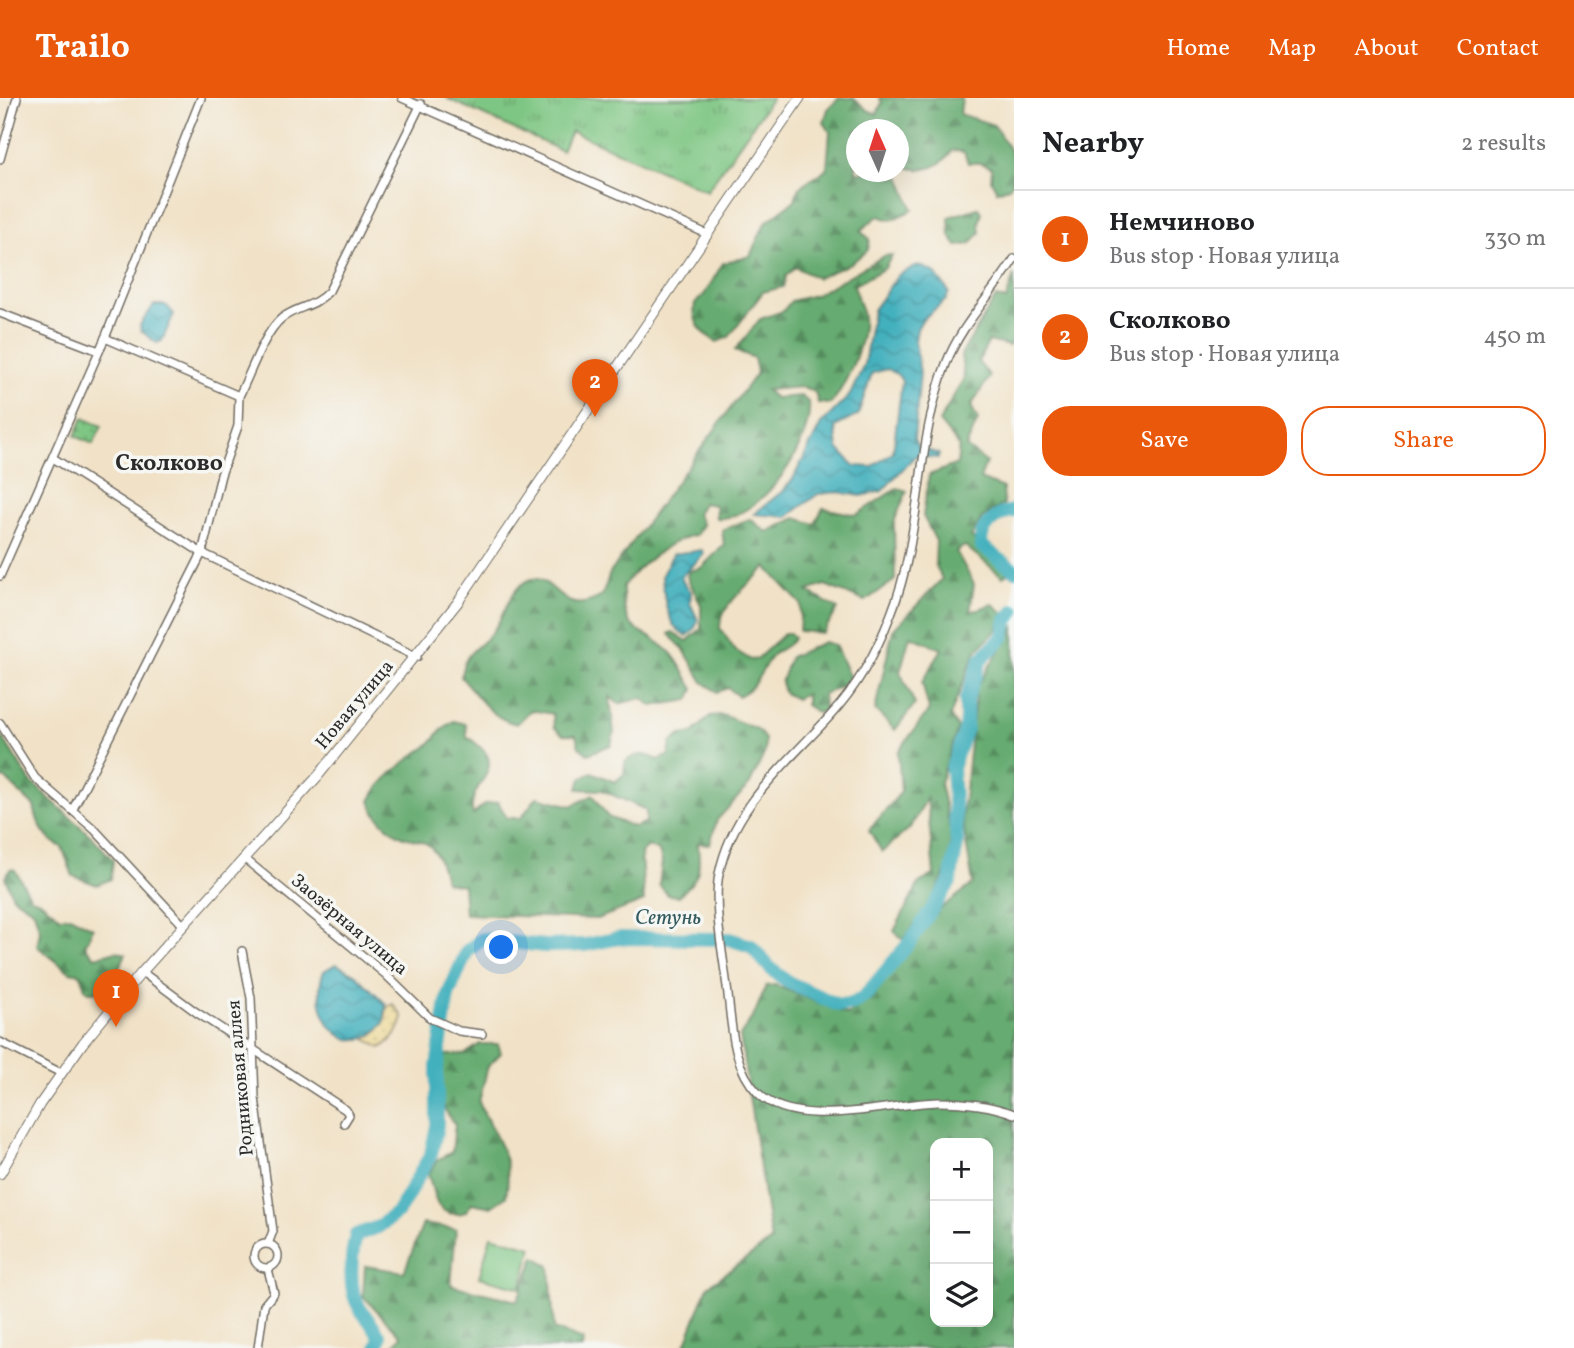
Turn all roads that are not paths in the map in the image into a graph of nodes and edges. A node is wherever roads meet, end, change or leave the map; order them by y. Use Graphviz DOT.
graph roads {
  1 [pos="18,98"];
  2 [pos="201,98"];
  3 [pos="402,98"];
  4 [pos="800,98"];
  5 [pos="421,104"];
  6 [pos="0,159"];
  7 [pos="707,234"];
  8 [pos="1014,259"];
  9 [pos="0,313"];
  10 [pos="105,338"];
  11 [pos="99,351"];
  12 [pos="239,396"];
  13 [pos="53,458"];
  14 [pos="202,553"];
  15 [pos="0,576"];
  16 [pos="417,657"];
  17 [pos="0,723"];
  18 [pos="73,809"];
  19 [pos="245,859"];
  20 [pos="184,926"];
  21 [pos="242,951"];
  22 [pos="142,972"];
  23 [pos="482,1034"];
  24 [pos="0,1042"];
  25 [pos="254,1050"];
  26 [pos="61,1073"];
  27 [pos="1014,1114"];
  28 [pos="344,1123"];
  29 [pos="0,1174"];
  30 [pos="268,1244"];
  31 [pos="268,1269"];
  32 [pos="258,1348"];
  1 -- 6 [label="street"];
  2 -- 10 [label="street"];
  3 -- 5 [label="street"];
  4 -- 7 [label="street, Новая улица"];
  5 -- 7 [label="street"];
  5 -- 12 [label="street"];
  7 -- 16 [label="street, Новая улица"];
  8 -- 27 [label="street"];
  9 -- 11 [label="street"];
  10 -- 11 [label="street"];
  10 -- 12 [label="street"];
  11 -- 13 [label="street"];
  12 -- 14 [label="street"];
  13 -- 14 [label="street"];
  13 -- 15 [label="street"];
  14 -- 16 [label="street"];
  14 -- 18 [label="street"];
  16 -- 19 [label="street, Новая улица"];
  17 -- 18 [label="street"];
  18 -- 20 [label="street"];
  19 -- 20 [label="street, Новая улица"];
  19 -- 23 [label="street, Заозёрная улица"];
  20 -- 22 [label="street, Новая улица"];
  21 -- 25 [label="street, Родниковая аллея"];
  22 -- 25 [label="street"];
  22 -- 26 [label="street, Новая улица"];
  24 -- 26 [label="street"];
  25 -- 28 [label="street"];
  25 -- 30 [label="street, Родниковая аллея"];
  26 -- 29 [label="street, Новая улица"];
  30 -- 31 [label="street, Родниковая аллея"];
  30 -- 31 [label="street, Родниковая аллея"];
  31 -- 32 [label="street, Родниковая аллея"];
}
